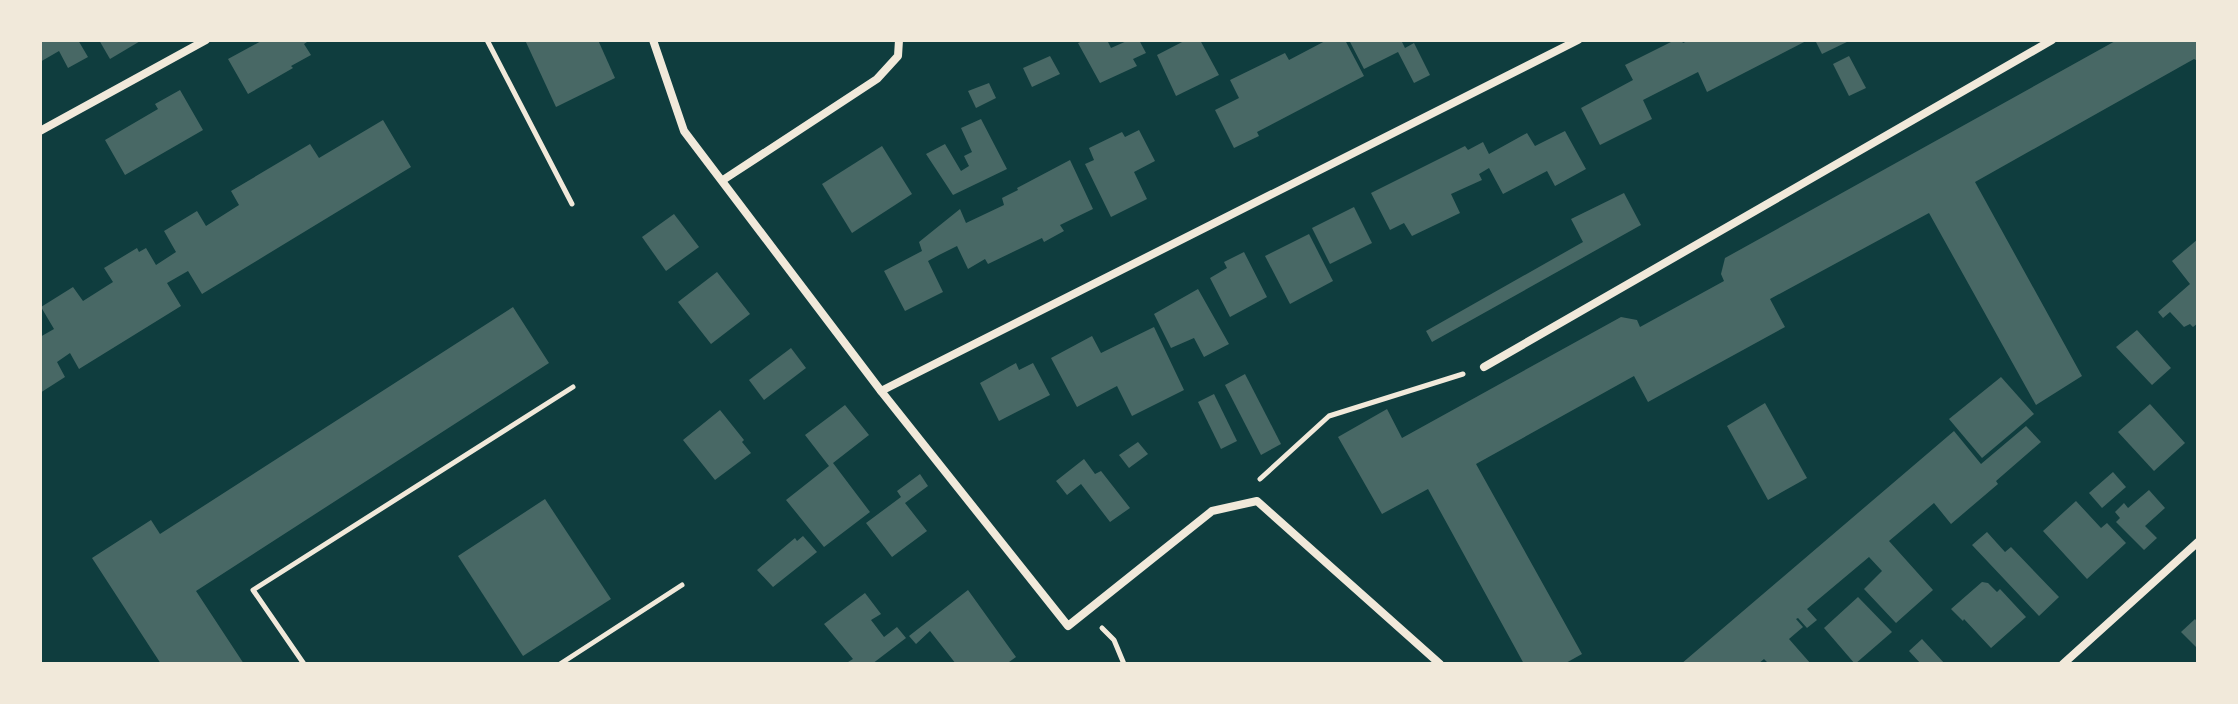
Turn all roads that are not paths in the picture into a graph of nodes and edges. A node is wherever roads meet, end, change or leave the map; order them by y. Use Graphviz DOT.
graph roads {
  1 [pos="206,40"];
  2 [pos="653,40"];
  3 [pos="899,40"];
  4 [pos="1578,40"];
  5 [pos="2052,40"];
  6 [pos="40,131"];
  7 [pos="723,180"];
  8 [pos="1484,367"];
  9 [pos="881,391"];
  10 [pos="2198,542"];
  11 [pos="1440,664"];
  12 [pos="2063,664"];
  1 -- 6 [label="street"];
  2 -- 7 [label="street"];
  3 -- 7 [label="street"];
  4 -- 9 [label="street"];
  5 -- 8 [label="street"];
  7 -- 9 [label="street"];
  9 -- 11 [label="street"];
  10 -- 12 [label="street"];
}
